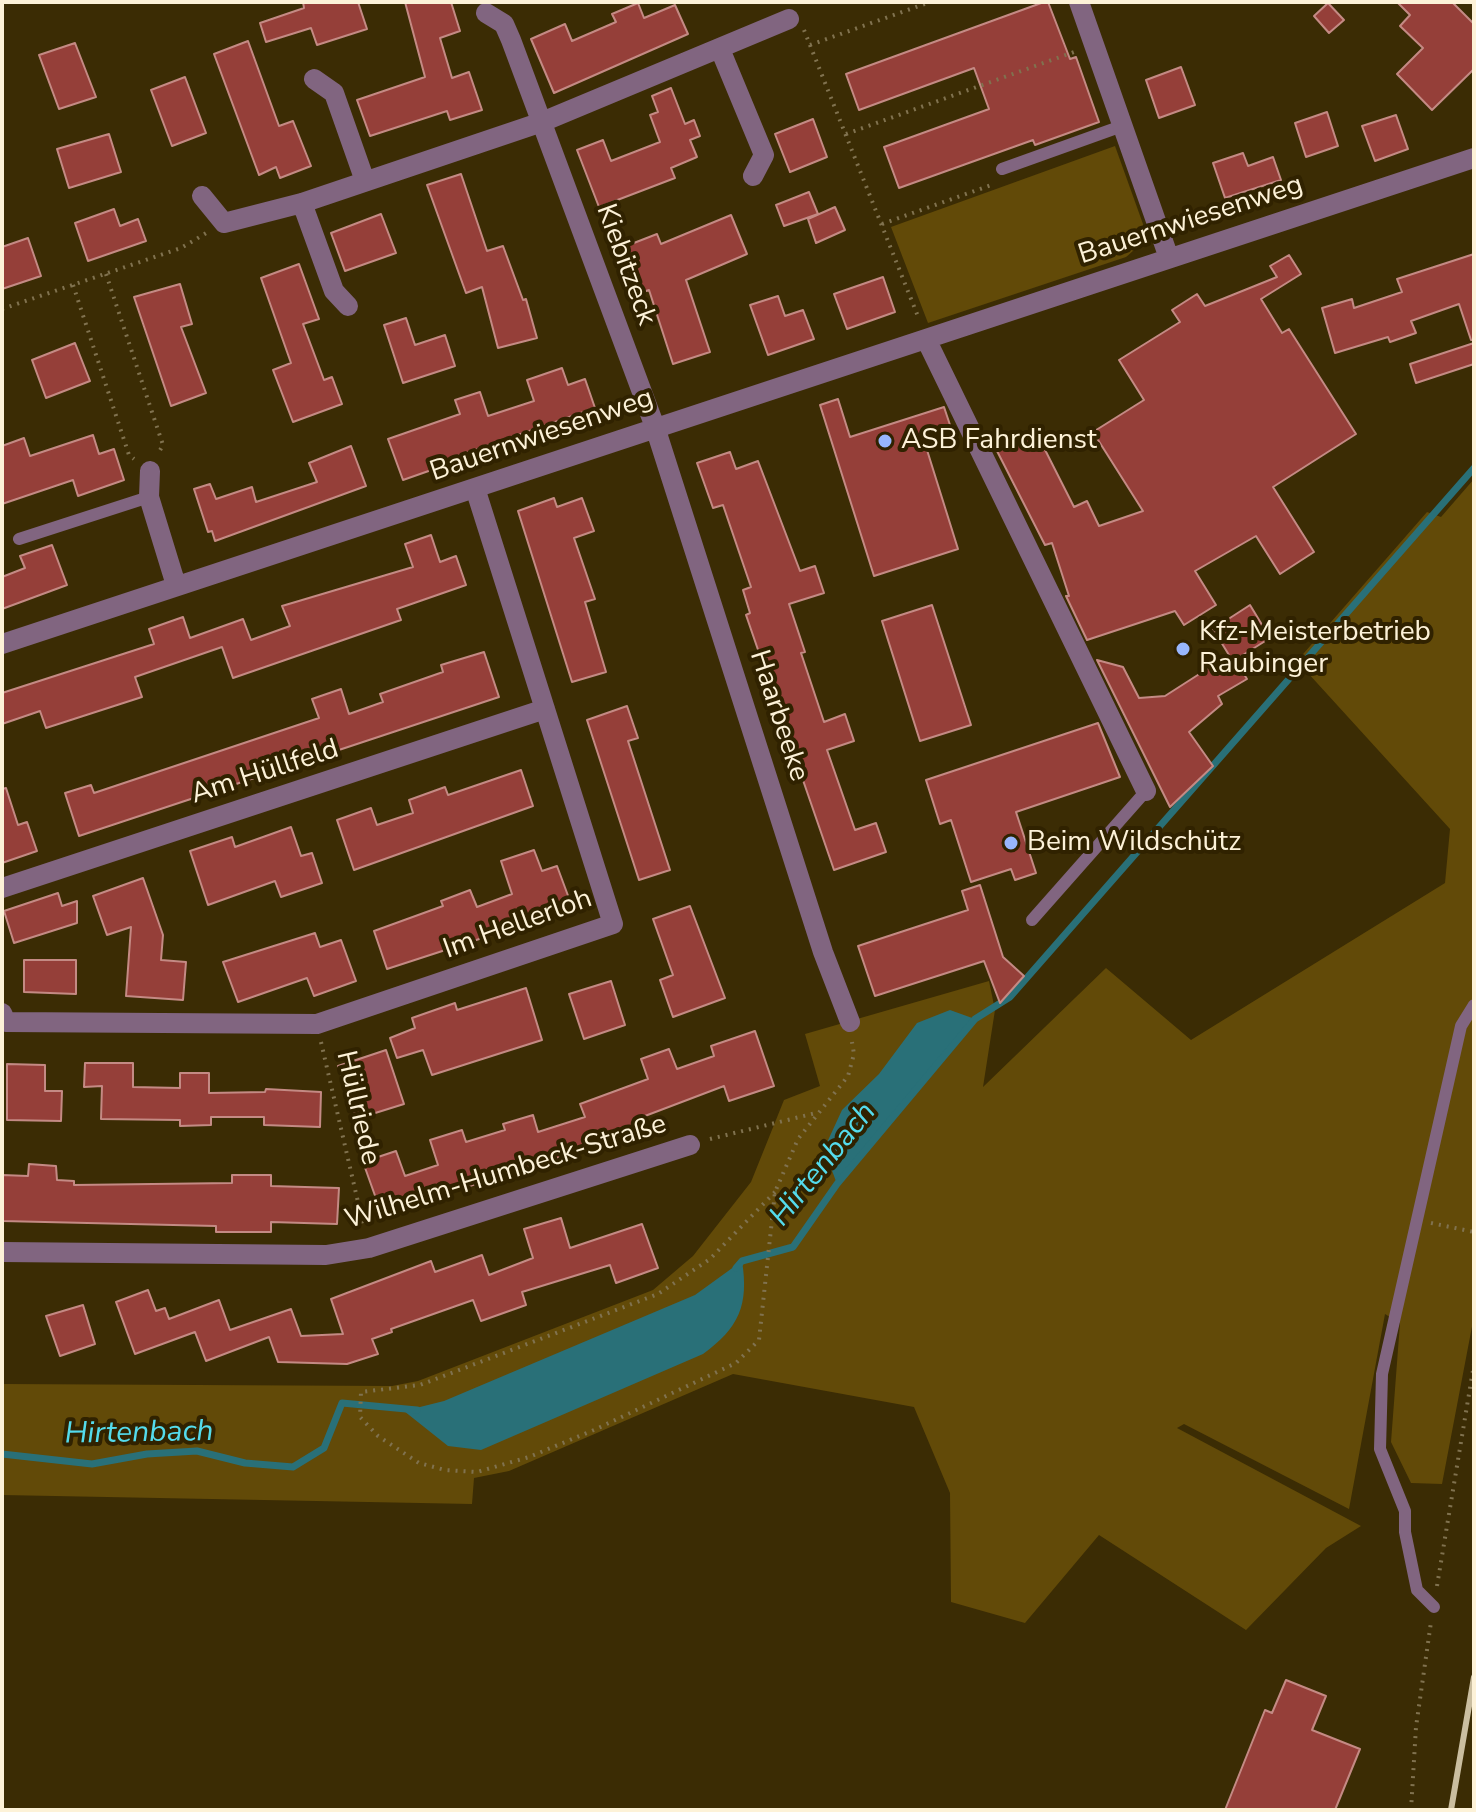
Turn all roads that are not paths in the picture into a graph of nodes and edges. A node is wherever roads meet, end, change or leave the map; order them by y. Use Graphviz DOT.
graph roads {
  1 [pos="1079,2"];
  2 [pos="486,13"];
  3 [pos="794,18"];
  4 [pos="720,49"];
  5 [pos="314,79"];
  6 [pos="542,122"];
  7 [pos="1122,126"];
  8 [pos="1474,158"];
  9 [pos="1002,169"];
  10 [pos="753,176"];
  11 [pos="365,181"];
  12 [pos="202,196"];
  13 [pos="302,203"];
  14 [pos="1169,258"];
  15 [pos="348,306"];
  16 [pos="926,339"];
  17 [pos="655,427"];
  18 [pos="150,471"];
  19 [pos="475,488"];
  20 [pos="149,497"];
  21 [pos="19,539"];
  22 [pos="176,585"];
  23 [pos="2,644"];
  24 [pos="545,709"];
  25 [pos="1146,791"];
  26 [pos="2,888"];
  27 [pos="1032,920"];
  28 [pos="1474,1005"];
  29 [pos="2,1013"];
  30 [pos="850,1022"];
  31 [pos="690,1145"];
  32 [pos="2,1252"];
  33 [pos="1434,1607"];
  1 -- 7 [label="street"];
  2 -- 6 [label="street, Kiebitzeck"];
  3 -- 4 [label="street"];
  4 -- 6 [label="street"];
  4 -- 10 [label="street"];
  5 -- 11 [label="street"];
  6 -- 11 [label="street"];
  6 -- 17 [label="street, Kiebitzeck"];
  7 -- 9 [label="lane"];
  7 -- 14 [label="street"];
  8 -- 14 [label="street, Bauernwiesenweg"];
  11 -- 13 [label="street"];
  12 -- 13 [label="street"];
  13 -- 15 [label="street"];
  14 -- 16 [label="street, Bauernwiesenweg"];
  16 -- 17 [label="street, Bauernwiesenweg"];
  16 -- 25 [label="street"];
  17 -- 19 [label="street, Bauernwiesenweg"];
  17 -- 30 [label="street, Haarbeeke"];
  18 -- 20 [label="street"];
  19 -- 22 [label="street, Bauernwiesenweg"];
  19 -- 24 [label="street, Im Hellerloh"];
  20 -- 21 [label="lane"];
  20 -- 22 [label="street"];
  22 -- 23 [label="street, Bauernwiesenweg"];
  24 -- 26 [label="street, Am Hüllfeld"];
  24 -- 29 [label="street, Im Hellerloh"];
  25 -- 27 [label="lane"];
  28 -- 33 [label="lane"];
  31 -- 32 [label="street, Wilhelm-Humbeck-Straße"];
}
